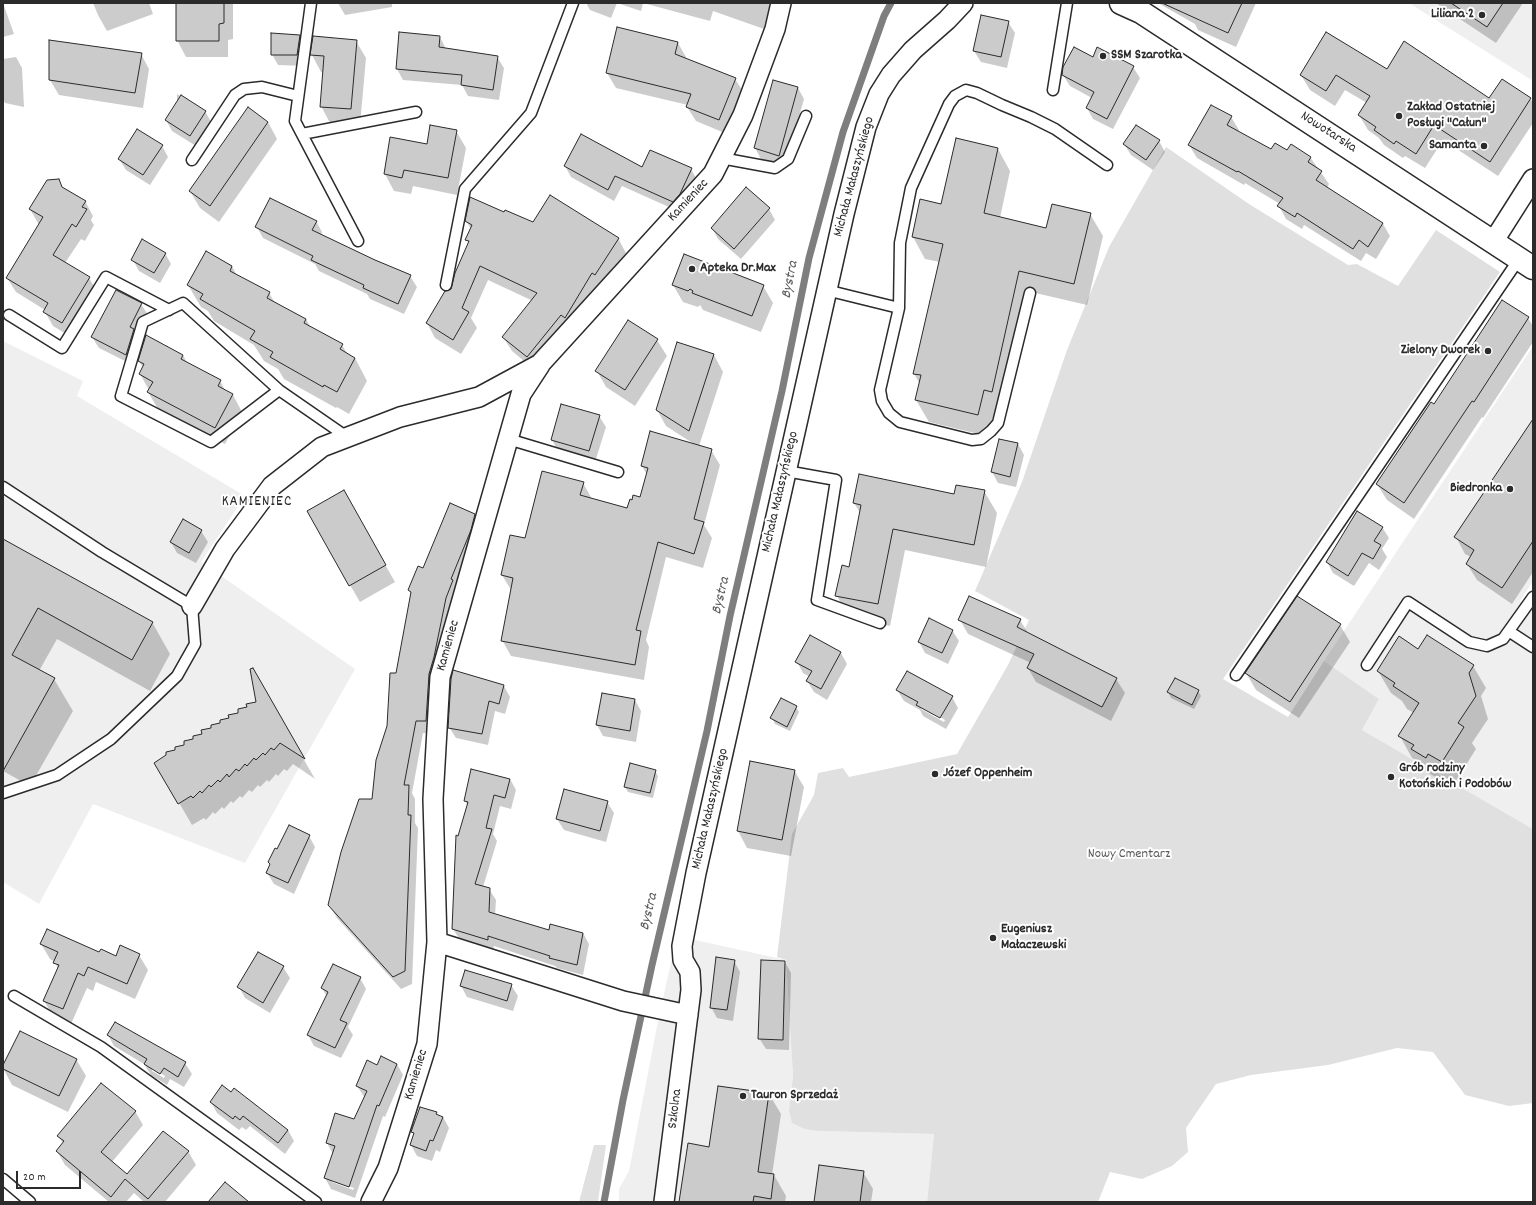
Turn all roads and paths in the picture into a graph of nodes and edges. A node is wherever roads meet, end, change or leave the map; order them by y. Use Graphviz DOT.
graph roads {
  1 [pos="311,3"];
  2 [pos="573,3"];
  3 [pos="781,3"];
  4 [pos="963,3"];
  5 [pos="1067,3"];
  6 [pos="1121,3"];
  7 [pos="1053,90"];
  8 [pos="298,96"];
  9 [pos="416,112"];
  10 [pos="806,116"];
  11 [pos="302,134"];
  12 [pos="721,158"];
  13 [pos="192,160"];
  14 [pos="1107,165"];
  15 [pos="1533,179"];
  16 [pos="358,241"];
  17 [pos="1493,242"];
  18 [pos="1526,263"];
  19 [pos="446,285"];
  20 [pos="826,290"];
  21 [pos="1030,293"];
  22 [pos="899,308"];
  23 [pos="169,310"];
  24 [pos="9,315"];
  25 [pos="540,364"];
  26 [pos="279,390"];
  27 [pos="347,437"];
  28 [pos="508,439"];
  29 [pos="786,471"];
  30 [pos="618,472"];
  31 [pos="3,487"];
  32 [pos="1533,597"];
  33 [pos="192,606"];
  34 [pos="880,623"];
  35 [pos="1510,632"];
  36 [pos="1533,647"];
  37 [pos="1368,664"];
  38 [pos="1236,675"];
  39 [pos="3,793"];
  40 [pos="437,942"];
  41 [pos="14,996"];
  42 [pos="688,1015"];
  43 [pos="3,1179"];
  44 [pos="30,1202"];
  45 [pos="316,1202"];
  46 [pos="371,1202"];
  47 [pos="664,1202"];
  1 -- 8 [label="lane"];
  2 -- 19 [label="lane"];
  3 -- 12 [label="street, Kamieniec"];
  4 -- 20 [label="street, Michała Małaszyńskiego"];
  5 -- 7 [label="lane"];
  6 -- 17 [label="main road, Nowotarska"];
  8 -- 11 [label="lane"];
  8 -- 13 [label="lane"];
  9 -- 11 [label="lane"];
  10 -- 12 [label="lane"];
  11 -- 16 [label="lane"];
  12 -- 25 [label="street, Kamieniec"];
  14 -- 22 [label="lane"];
  15 -- 17 [label="street"];
  17 -- 18 [label="main road, Nowotarska"];
  18 -- 38 [label="lane"];
  20 -- 22 [label="lane"];
  20 -- 29 [label="street, Michała Małaszyńskiego"];
  21 -- 22 [label="lane"];
  23 -- 24 [label="lane"];
  23 -- 26 [label="lane"];
  23 -- 26 [label="lane"];
  25 -- 27 [label="street, Kamieniec"];
  25 -- 28 [label="street, Kamieniec"];
  26 -- 27 [label="lane"];
  27 -- 33 [label="street, Kamieniec"];
  28 -- 30 [label="lane"];
  28 -- 40 [label="street, Kamieniec"];
  29 -- 34 [label="lane"];
  29 -- 42 [label="street, Michała Małaszyńskiego"];
  31 -- 33 [label="lane"];
  32 -- 35 [label="lane"];
  33 -- 39 [label="lane"];
  35 -- 36 [label="lane"];
  35 -- 37 [label="lane"];
  40 -- 42 [label="street"];
  40 -- 46 [label="street, Kamieniec"];
  41 -- 45 [label="lane"];
  42 -- 47 [label="street, Szkolna"];
  43 -- 44 [label="lane"];
}
